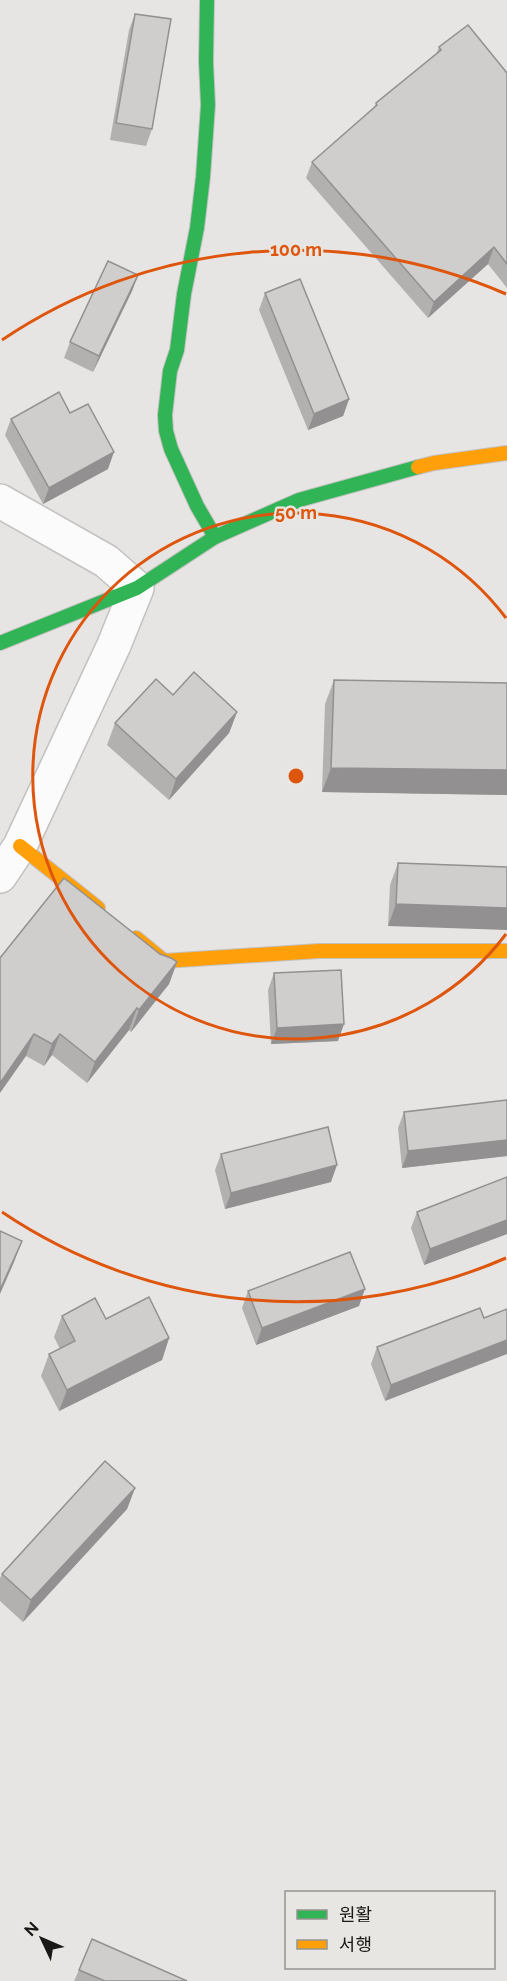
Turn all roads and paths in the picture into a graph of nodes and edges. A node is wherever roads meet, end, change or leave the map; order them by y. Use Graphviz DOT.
graph roads {
  1 [pos="207,0"];
  2 [pos="507,453"];
  3 [pos="0,501"];
  4 [pos="215,537"];
  5 [pos="137,588"];
  6 [pos="0,643"];
  7 [pos="20,846"];
  8 [pos="0,876"];
  9 [pos="110,918"];
  10 [pos="128,932"];
  11 [pos="507,951"];
  1 -- 4 [label="street"];
  2 -- 4 [label="street"];
  3 -- 5 [label="street"];
  4 -- 5 [label="street"];
  5 -- 6 [label="street"];
  5 -- 7 [label="street"];
  7 -- 8 [label="street"];
  7 -- 9 [label="street"];
  10 -- 11 [label="street"];
}
